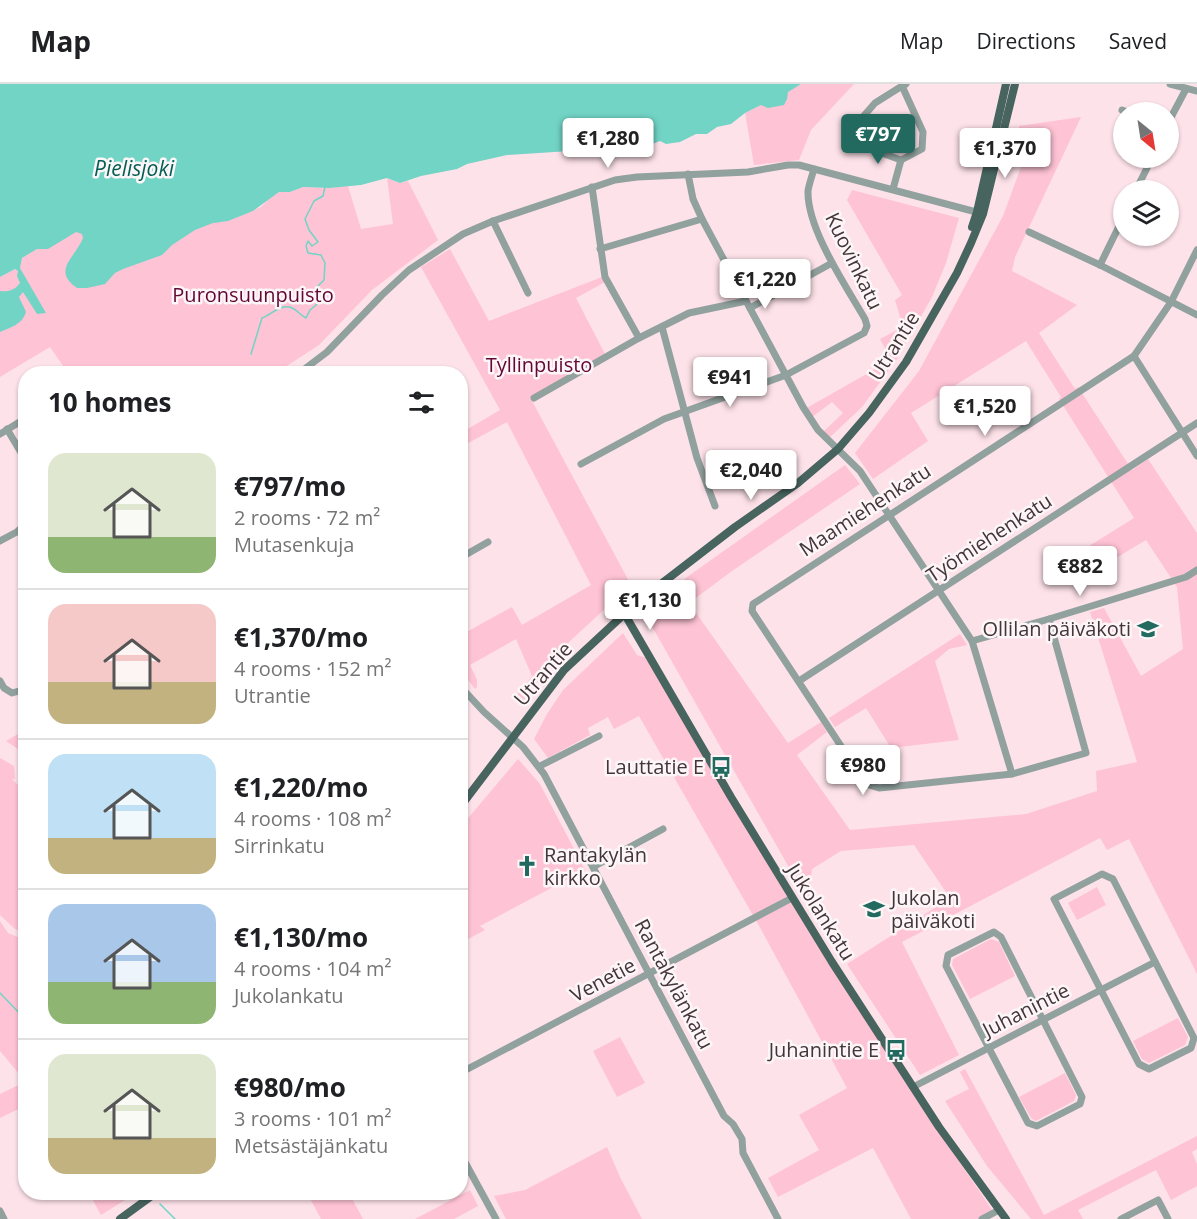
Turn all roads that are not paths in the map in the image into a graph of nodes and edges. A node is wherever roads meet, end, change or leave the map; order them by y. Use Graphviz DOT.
graph roads {
  1 [pos="1006,84"];
  2 [pos="1015,84"];
  3 [pos="1170,84"];
  4 [pos="904,85"];
  5 [pos="1186,89"];
  6 [pos="1197,91"];
  7 [pos="1179,102"];
  8 [pos="901,160"];
  9 [pos="814,169"];
  10 [pos="688,174"];
  11 [pos="591,187"];
  12 [pos="893,189"];
  13 [pos="980,213"];
  14 [pos="702,219"];
  15 [pos="493,221"];
  16 [pos="1029,232"];
  17 [pos="1113,238"];
  18 [pos="600,249"];
  19 [pos="1197,250"];
  20 [pos="832,262"];
  21 [pos="1100,265"];
  22 [pos="528,293"];
  23 [pos="746,301"];
  24 [pos="1171,302"];
  25 [pos="750,308"];
  26 [pos="1197,315"];
  27 [pos="662,327"];
  28 [pos="639,338"];
  29 [pos="1134,356"];
  30 [pos="309,366"];
  31 [pos="786,375"];
  32 [pos="534,398"];
  33 [pos="684,411"];
  34 [pos="18,423"];
  35 [pos="1197,423"];
  36 [pos="7,429"];
  37 [pos="1182,433"];
  38 [pos="0,434"];
  39 [pos="18,448"];
  40 [pos="838,449"];
  41 [pos="1197,456"];
  42 [pos="580,464"];
  43 [pos="715,506"];
  44 [pos="888,514"];
  45 [pos="18,530"];
  46 [pos="0,541"];
  47 [pos="488,542"];
  48 [pos="468,553"];
  49 [pos="1197,570"];
  50 [pos="938,591"];
  51 [pos="624,613"];
  52 [pos="1049,620"];
  53 [pos="972,641"];
  54 [pos="0,681"];
  55 [pos="800,681"];
  56 [pos="18,691"];
  57 [pos="468,695"];
  58 [pos="598,736"];
  59 [pos="513,738"];
  60 [pos="540,766"];
  61 [pos="1012,774"];
  62 [pos="468,797"];
  63 [pos="663,829"];
  64 [pos="593,867"];
  65 [pos="792,898"];
  66 [pos="1155,962"];
  67 [pos="649,973"];
  68 [pos="1101,990"];
  69 [pos="1044,1020"];
  70 [pos="989,1048"];
  71 [pos="468,1069"];
  72 [pos="913,1087"];
  73 [pos="468,1168"];
  74 [pos="146,1200"];
  75 [pos="999,1210"];
  76 [pos="0,1211"];
  77 [pos="4,1219"];
  78 [pos="120,1219"];
  79 [pos="496,1219"];
  80 [pos="778,1219"];
  81 [pos="982,1219"];
  82 [pos="1006,1219"];
  83 [pos="1121,1219"];
  84 [pos="1168,1219"];
  1 -- 13 [label="main road, Utrantie"];
  2 -- 13 [label="main road, Utrantie"];
  3 -- 5 [label="street"];
  4 -- 8 [label="street"];
  4 -- 8 [label="street"];
  5 -- 6 [label="street"];
  5 -- 7 [label="street"];
  8 -- 12 [label="street"];
  9 -- 10 [label="street"];
  9 -- 12 [label="street"];
  9 -- 20 [label="street, Kuovinkatu"];
  10 -- 11 [label="street"];
  10 -- 14 [label="street"];
  11 -- 15 [label="street"];
  11 -- 18 [label="street"];
  12 -- 13 [label="street"];
  13 -- 40 [label="main road, Utrantie"];
  14 -- 18 [label="street"];
  14 -- 23 [label="street"];
  15 -- 22 [label="street"];
  15 -- 30 [label="street"];
  16 -- 21 [label="street"];
  17 -- 21 [label="street"];
  18 -- 28 [label="street"];
  19 -- 24 [label="street, Maamiehenkatu"];
  20 -- 25 [label="street"];
  20 -- 31 [label="street, Kuovinkatu"];
  21 -- 24 [label="street"];
  23 -- 25 [label="street"];
  23 -- 27 [label="street"];
  24 -- 26 [label="street"];
  24 -- 29 [label="street, Maamiehenkatu"];
  25 -- 31 [label="street"];
  27 -- 28 [label="street"];
  27 -- 33 [label="street"];
  28 -- 32 [label="street"];
  29 -- 37 [label="street"];
  29 -- 44 [label="street, Maamiehenkatu"];
  31 -- 33 [label="street"];
  31 -- 40 [label="street"];
  33 -- 42 [label="street"];
  33 -- 43 [label="street"];
  34 -- 36 [label="street"];
  35 -- 37 [label="street, Työmiehenkatu"];
  36 -- 38 [label="street"];
  36 -- 39 [label="street"];
  37 -- 41 [label="street"];
  37 -- 50 [label="street, Työmiehenkatu"];
  40 -- 44 [label="street"];
  40 -- 51 [label="main road, Utrantie"];
  44 -- 50 [label="street"];
  44 -- 55 [label="street, Maamiehenkatu"];
  45 -- 46 [label="street"];
  47 -- 48 [label="street"];
  49 -- 52 [label="street"];
  50 -- 53 [label="street"];
  50 -- 55 [label="street, Työmiehenkatu"];
  51 -- 59 [label="main road, Utrantie"];
  51 -- 65 [label="main road, Jukolankatu"];
  52 -- 53 [label="street"];
  52 -- 61 [label="street"];
  53 -- 61 [label="street"];
  54 -- 56 [label="street"];
  55 -- 61 [label="street"];
  57 -- 59 [label="street, Rantakylänkatu"];
  58 -- 60 [label="street"];
  59 -- 60 [label="street, Rantakylänkatu"];
  59 -- 62 [label="main road, Utrantie"];
  60 -- 64 [label="street, Rantakylänkatu"];
  63 -- 64 [label="street"];
  64 -- 67 [label="street, Rantakylänkatu"];
  65 -- 67 [label="street, Venetie"];
  65 -- 72 [label="main road, Jukolankatu"];
  66 -- 68 [label="street, Juhanintie"];
  66 -- 68 [label="street"];
  66 -- 68 [label="street"];
  67 -- 71 [label="street, Venetie"];
  67 -- 80 [label="street, Rantakylänkatu"];
  68 -- 69 [label="street, Juhanintie"];
  69 -- 70 [label="street, Juhanintie"];
  69 -- 70 [label="street"];
  69 -- 70 [label="street"];
  70 -- 72 [label="street, Juhanintie"];
  72 -- 75 [label="main road, Jukolankatu"];
  73 -- 79 [label="street"];
  74 -- 78 [label="main road"];
  75 -- 81 [label="street"];
  75 -- 82 [label="main road, Jukolankatu"];
  76 -- 77 [label="street"];
  83 -- 84 [label="street"];
}
